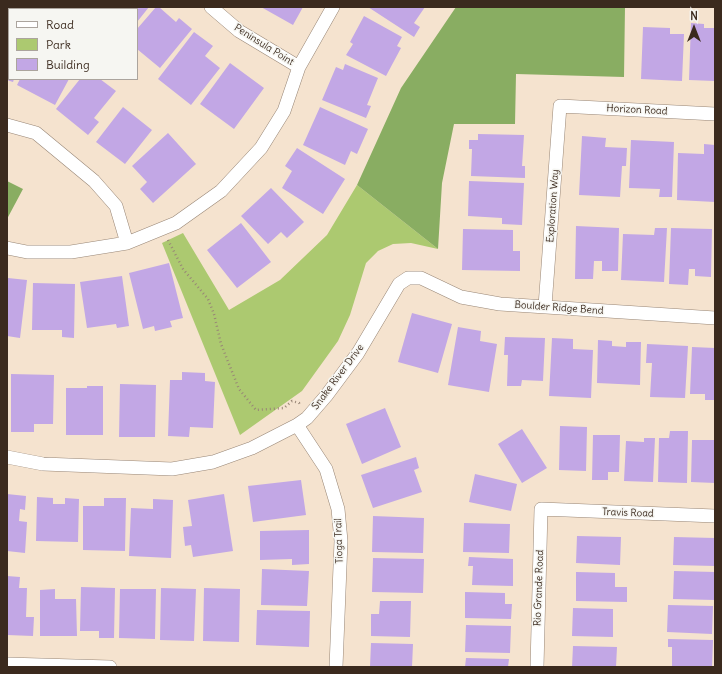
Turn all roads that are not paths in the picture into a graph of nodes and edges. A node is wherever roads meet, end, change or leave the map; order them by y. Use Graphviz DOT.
graph roads {
  1 [pos="211,7"];
  2 [pos="333,7"];
  3 [pos="299,67"];
  4 [pos="560,106"];
  5 [pos="715,114"];
  6 [pos="7,125"];
  7 [pos="127,243"];
  8 [pos="7,248"];
  9 [pos="408,278"];
  10 [pos="545,306"];
  11 [pos="715,318"];
  12 [pos="302,421"];
  13 [pos="7,457"];
  14 [pos="541,509"];
  15 [pos="715,516"];
  16 [pos="7,664"];
  17 [pos="110,667"];
  18 [pos="336,667"];
  19 [pos="537,667"];
  1 -- 3 [label="street, Peninsula Point"];
  2 -- 3 [label="street"];
  3 -- 7 [label="street"];
  4 -- 5 [label="street, Horizon Road"];
  4 -- 10 [label="street, Exploration Way"];
  6 -- 7 [label="street"];
  7 -- 8 [label="street"];
  9 -- 10 [label="street, Boulder Ridge Bend"];
  9 -- 12 [label="street, Snake River Drive"];
  10 -- 11 [label="street, Boulder Ridge Bend"];
  12 -- 13 [label="street, Snake River Drive"];
  12 -- 18 [label="street, Tioga Trail"];
  14 -- 15 [label="street, Travis Road"];
  14 -- 19 [label="street, Rio Grande Road"];
  16 -- 17 [label="street"];
}
